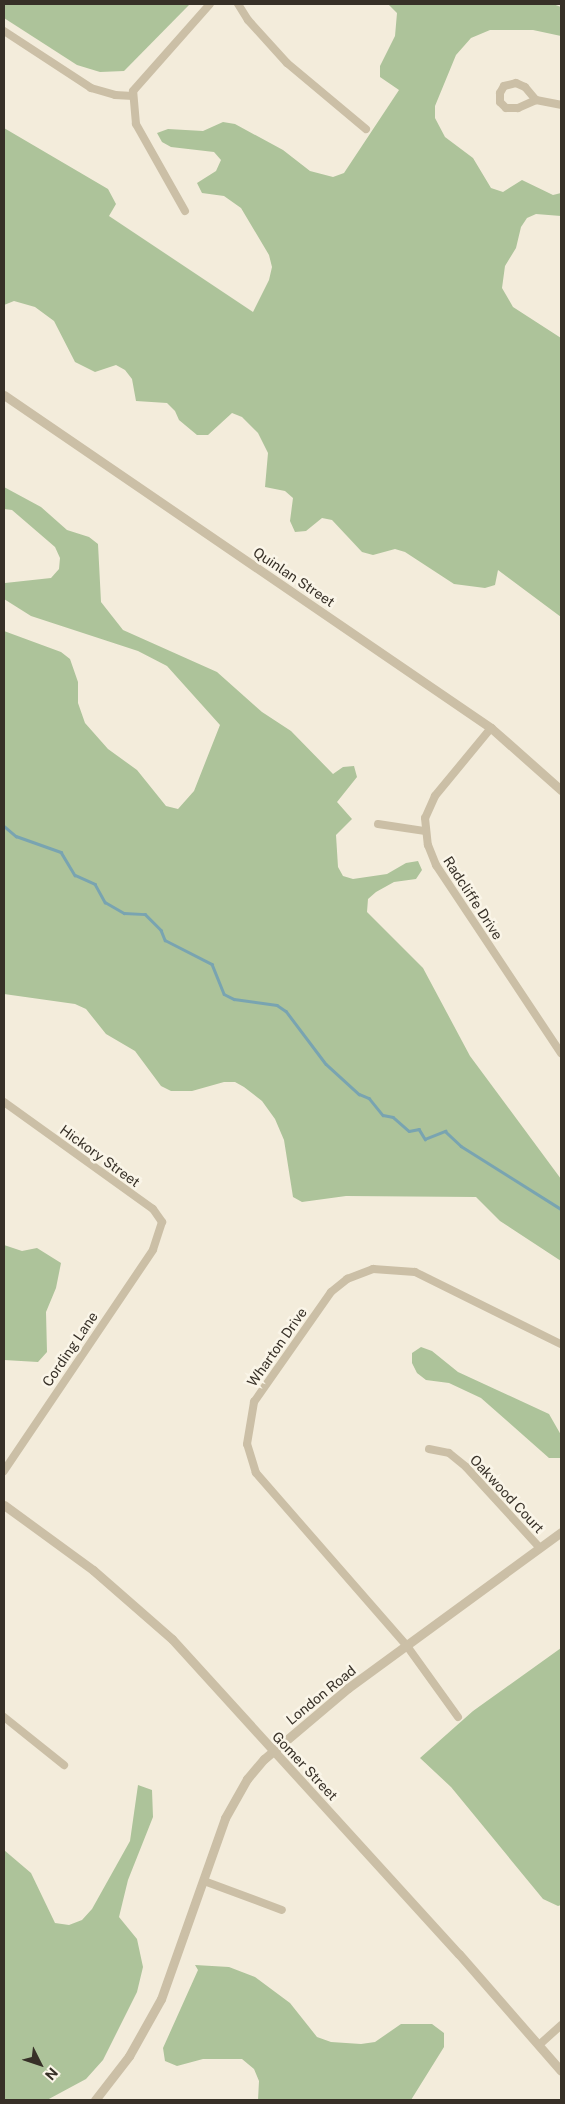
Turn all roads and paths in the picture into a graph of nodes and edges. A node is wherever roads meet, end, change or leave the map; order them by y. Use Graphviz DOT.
graph roads {
  1 [pos="210,4"];
  2 [pos="238,4"];
  3 [pos="4,31"];
  4 [pos="133,96"];
  5 [pos="536,100"];
  6 [pos="561,105"];
  7 [pos="366,129"];
  8 [pos="185,211"];
  9 [pos="4,395"];
  10 [pos="491,728"];
  11 [pos="561,790"];
  12 [pos="378,824"];
  13 [pos="425,831"];
  14 [pos="561,1054"];
  15 [pos="4,1102"];
  16 [pos="158,1242"];
  17 [pos="561,1344"];
  18 [pos="430,1449"];
  19 [pos="4,1471"];
  20 [pos="4,1505"];
  21 [pos="561,1532"];
  22 [pos="540,1547"];
  23 [pos="407,1646"];
  24 [pos="4,1717"];
  25 [pos="458,1717"];
  26 [pos="272,1752"];
  27 [pos="64,1765"];
  28 [pos="204,1881"];
  29 [pos="282,1910"];
  30 [pos="561,2025"];
  31 [pos="539,2045"];
  32 [pos="561,2071"];
  33 [pos="95,2100"];
  1 -- 4 [label="street"];
  2 -- 7 [label="street"];
  3 -- 4 [label="street"];
  4 -- 8 [label="street"];
  5 -- 5 [label="street"];
  5 -- 6 [label="street"];
  9 -- 10 [label="street, Quinlan Street"];
  10 -- 11 [label="street, Quinlan Street"];
  10 -- 13 [label="street, Radcliffe Drive"];
  12 -- 13 [label="street"];
  13 -- 14 [label="street, Radcliffe Drive"];
  15 -- 16 [label="street, Hickory Street"];
  16 -- 19 [label="street, Cording Lane"];
  17 -- 23 [label="street, Wharton Drive"];
  18 -- 22 [label="street, Oakwood Court"];
  20 -- 26 [label="street, Gomer Street"];
  21 -- 22 [label="street, London Road"];
  22 -- 23 [label="street, London Road"];
  23 -- 25 [label="street, Wharton Drive"];
  23 -- 26 [label="street, London Road"];
  24 -- 27 [label="street"];
  26 -- 28 [label="street, London Road"];
  26 -- 31 [label="street, Gomer Street"];
  28 -- 29 [label="street"];
  28 -- 33 [label="street, London Road"];
  30 -- 31 [label="street"];
  31 -- 32 [label="street, Gomer Street"];
}
